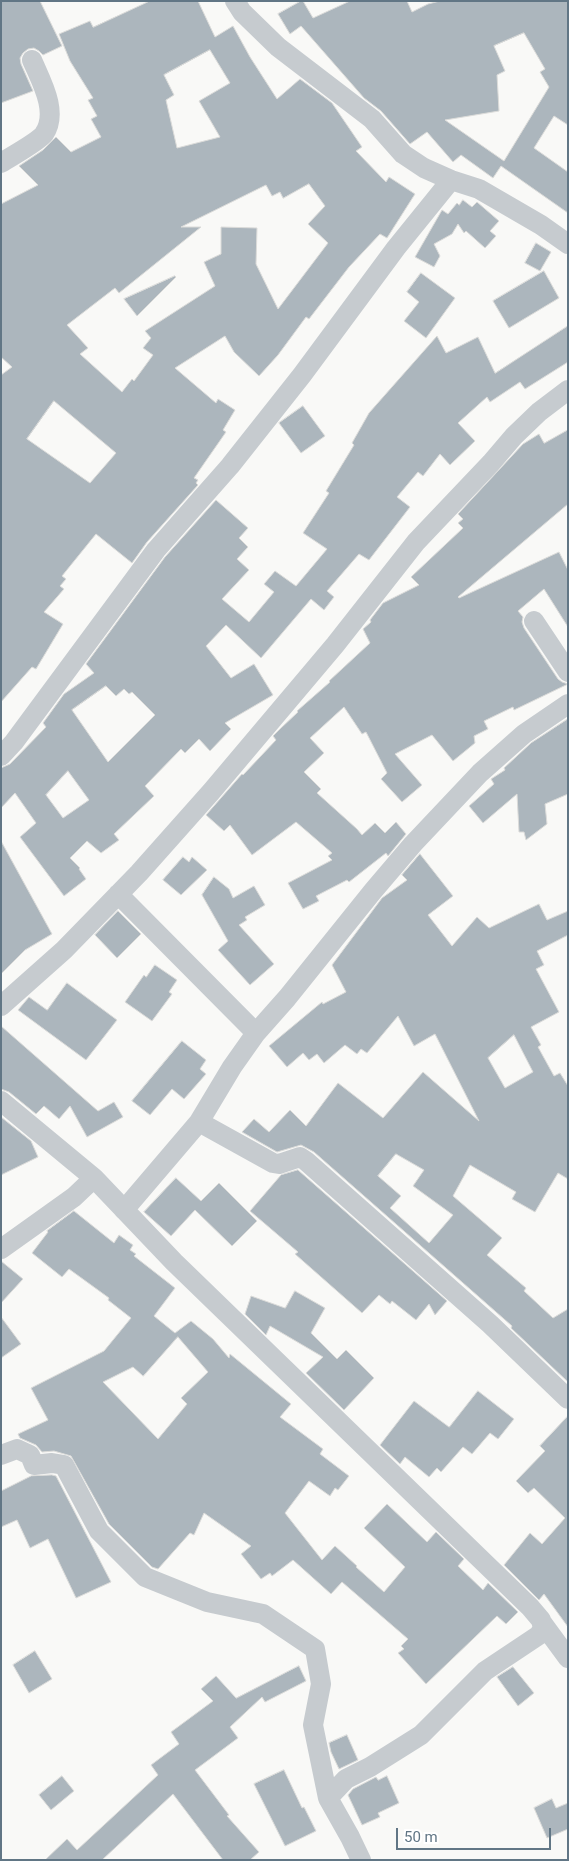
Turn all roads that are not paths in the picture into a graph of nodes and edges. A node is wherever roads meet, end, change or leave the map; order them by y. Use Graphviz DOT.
graph roads {
  1 [pos="235,1"];
  2 [pos="32,60"];
  3 [pos="1,163"];
  4 [pos="451,180"];
  5 [pos="568,244"];
  6 [pos="565,398"];
  7 [pos="534,621"];
  8 [pos="568,672"];
  9 [pos="568,704"];
  10 [pos="1,756"];
  11 [pos="118,894"];
  12 [pos="1,1006"];
  13 [pos="256,1033"];
  14 [pos="1,1101"];
  15 [pos="199,1122"];
  16 [pos="94,1178"];
  17 [pos="124,1210"];
  18 [pos="1,1250"];
  19 [pos="568,1399"];
  20 [pos="1,1455"];
  21 [pos="543,1624"];
  22 [pos="568,1658"];
  23 [pos="328,1798"];
  24 [pos="361,1860"];
  1 -- 4 [label="street"];
  2 -- 3 [label="street"];
  4 -- 5 [label="street"];
  4 -- 10 [label="street"];
  6 -- 11 [label="street"];
  7 -- 8 [label="street"];
  9 -- 13 [label="street"];
  11 -- 12 [label="street"];
  11 -- 13 [label="street"];
  13 -- 15 [label="street"];
  14 -- 16 [label="street"];
  15 -- 17 [label="street"];
  15 -- 19 [label="street"];
  16 -- 17 [label="street"];
  16 -- 18 [label="street"];
  17 -- 21 [label="street"];
  20 -- 23 [label="street"];
  21 -- 22 [label="street"];
  21 -- 23 [label="street"];
  23 -- 24 [label="street"];
}
